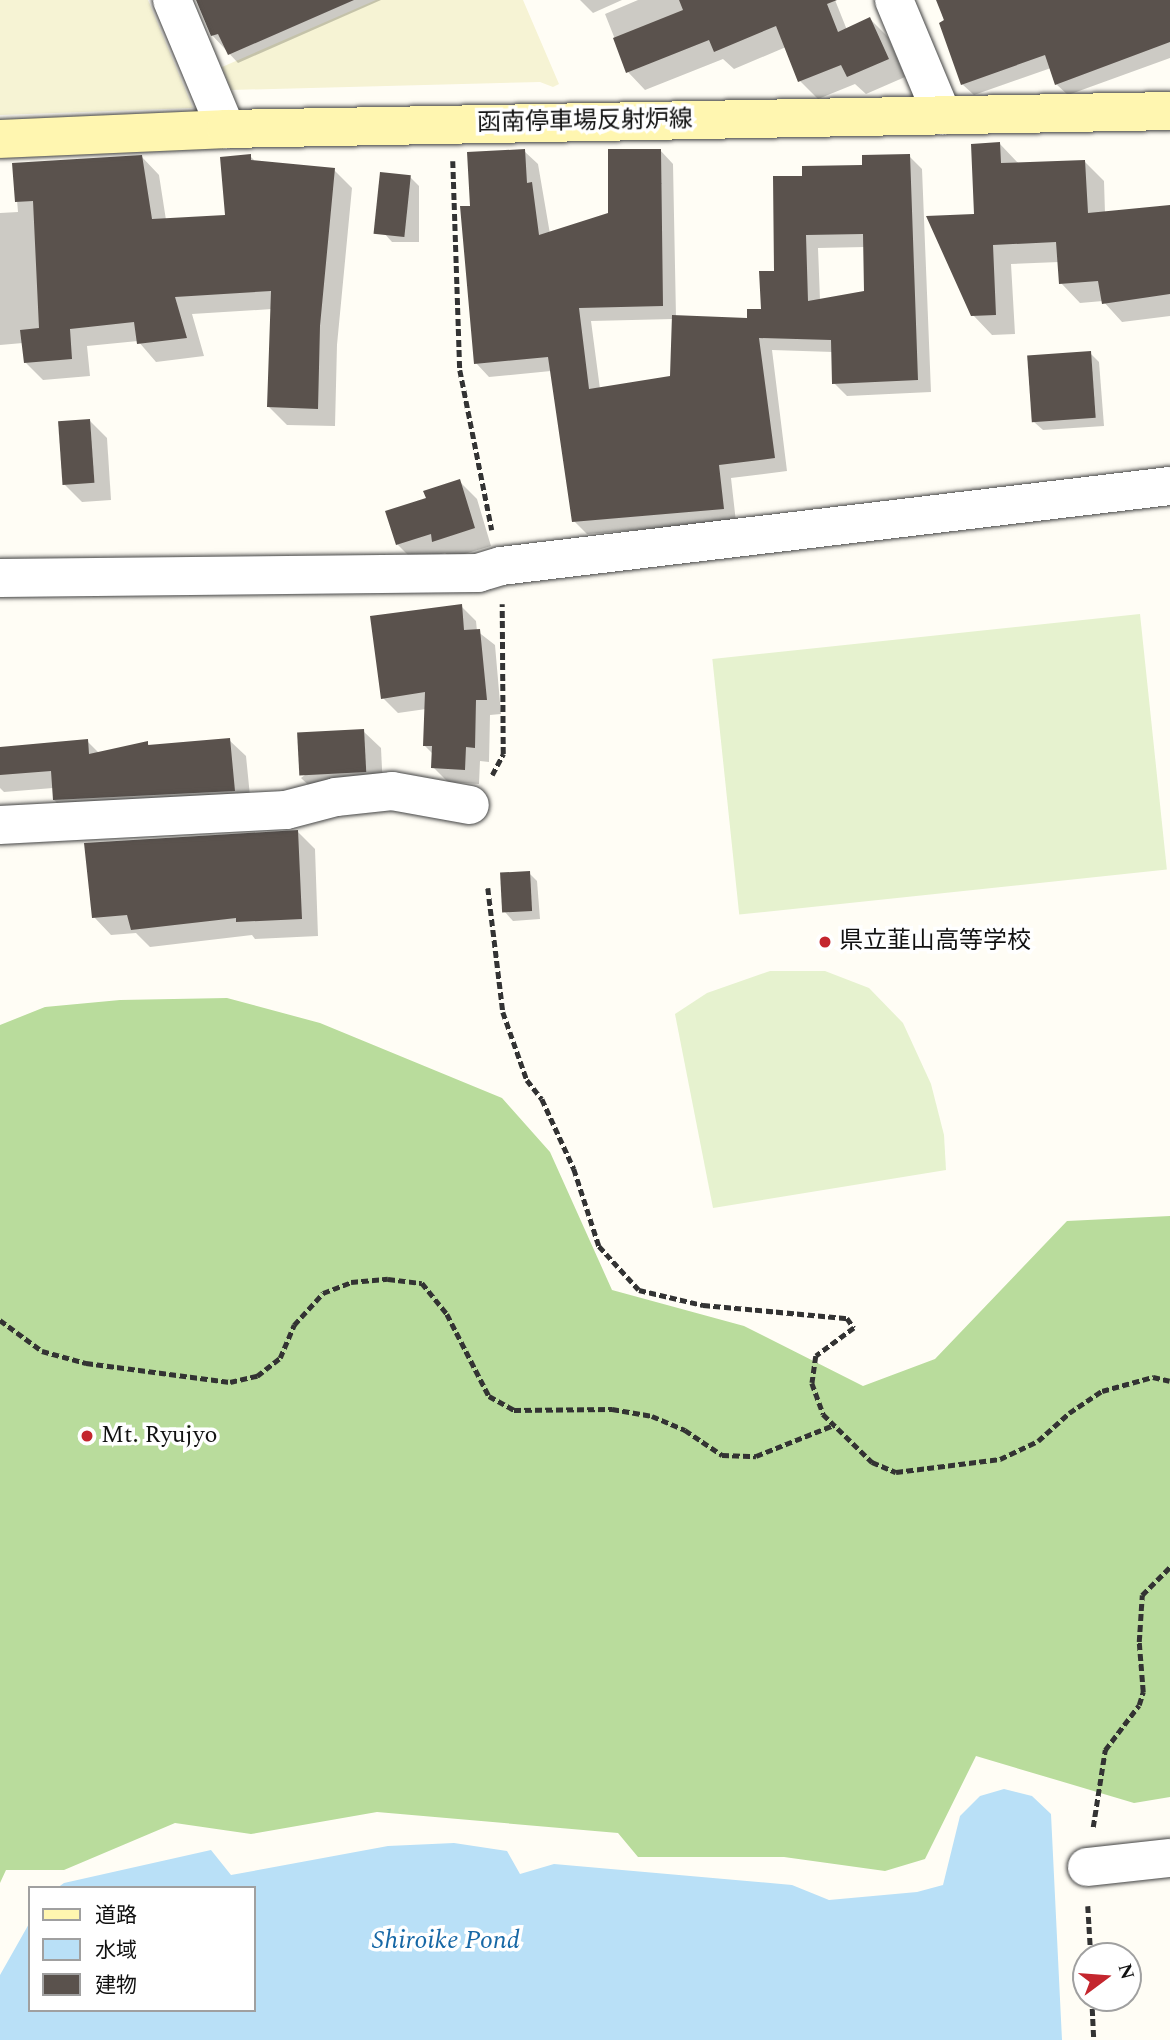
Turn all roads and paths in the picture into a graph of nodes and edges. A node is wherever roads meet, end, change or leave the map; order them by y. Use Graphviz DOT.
graph roads {
  1 [pos="172,0"];
  2 [pos="894,0"];
  3 [pos="1170,111"];
  4 [pos="942,115"];
  5 [pos="452,125"];
  6 [pos="226,129"];
  7 [pos="0,139"];
  8 [pos="1170,486"];
  9 [pos="501,566"];
  10 [pos="0,578"];
  11 [pos="470,804"];
  12 [pos="0,825"];
  13 [pos="488,888"];
  14 [pos="0,1320"];
  15 [pos="1170,1381"];
  16 [pos="834,1425"];
  17 [pos="1170,1567"];
  18 [pos="1170,1858"];
  19 [pos="1087,1867"];
  20 [pos="1090,1942"];
  21 [pos="1093,2012"];
  22 [pos="1094,2040"];
  1 -- 6 [label="street"];
  2 -- 4 [label="street"];
  3 -- 4 [label="main road, 函南停車場反射炉線"];
  4 -- 5 [label="main road, 函南停車場反射炉線"];
  5 -- 6 [label="main road, 函南停車場反射炉線"];
  5 -- 9 [label="path"];
  6 -- 7 [label="main road, 函南停車場反射炉線"];
  8 -- 9 [label="street"];
  9 -- 10 [label="street"];
  9 -- 11 [label="path"];
  11 -- 12 [label="street"];
  13 -- 16 [label="path"];
  14 -- 16 [label="path"];
  15 -- 16 [label="path"];
  17 -- 19 [label="path"];
  18 -- 19 [label="street"];
  19 -- 20 [label="path"];
  21 -- 22 [label="path"];
}
